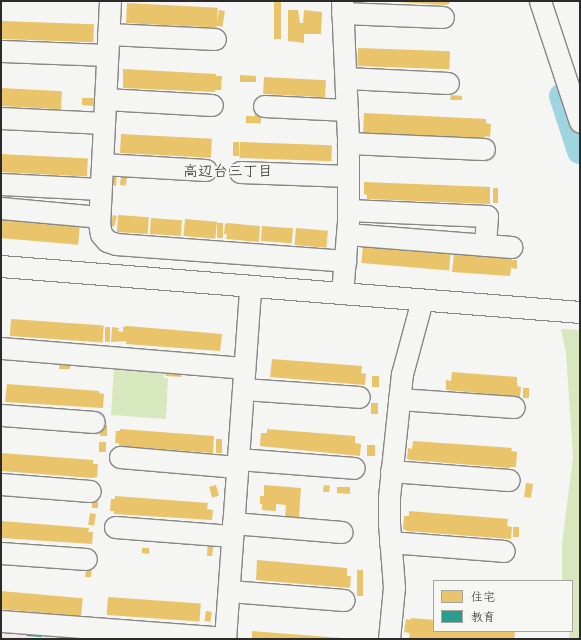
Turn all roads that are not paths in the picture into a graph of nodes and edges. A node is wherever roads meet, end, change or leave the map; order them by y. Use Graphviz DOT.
graph roads {
  1 [pos="110,1"];
  2 [pos="540,1"];
  3 [pos="342,7"];
  4 [pos="443,17"];
  5 [pos="108,34"];
  6 [pos="215,39"];
  7 [pos="2,51"];
  8 [pos="107,55"];
  9 [pos="346,78"];
  10 [pos="448,83"];
  11 [pos="105,99"];
  12 [pos="212,105"];
  13 [pos="264,106"];
  14 [pos="347,110"];
  15 [pos="1,118"];
  16 [pos="580,122"];
  17 [pos="104,123"];
  18 [pos="348,143"];
  19 [pos="484,149"];
  20 [pos="102,164"];
  21 [pos="206,170"];
  22 [pos="240,172"];
  23 [pos="348,176"];
  24 [pos="1,184"];
  25 [pos="100,189"];
  26 [pos="1,208"];
  27 [pos="348,210"];
  28 [pos="99,217"];
  29 [pos="347,234"];
  30 [pos="485,245"];
  31 [pos="511,247"];
  32 [pos="345,261"];
  33 [pos="1,266"];
  34 [pos="250,286"];
  35 [pos="342,293"];
  36 [pos="422,300"];
  37 [pos="579,312"];
  38 [pos="1,348"];
  39 [pos="244,379"];
  40 [pos="359,397"];
  41 [pos="399,399"];
  42 [pos="514,408"];
  43 [pos="1,415"];
  44 [pos="94,422"];
  45 [pos="120,457"];
  46 [pos="238,463"];
  47 [pos="354,468"];
  48 [pos="391,471"];
  49 [pos="509,480"];
  50 [pos="1,484"];
  51 [pos="90,491"];
  52 [pos="115,527"];
  53 [pos="233,529"];
  54 [pos="342,532"];
  55 [pos="390,542"];
  56 [pos="504,551"];
  57 [pos="1,553"];
  58 [pos="86,559"];
  59 [pos="228,591"];
  60 [pos="344,600"];
  61 [pos="1,621"];
  62 [pos="225,639"];
  63 [pos="389,639"];
  1 -- 5 [label="street"];
  2 -- 16 [label="street"];
  3 -- 4 [label="street"];
  3 -- 9 [label="street"];
  5 -- 6 [label="street"];
  5 -- 8 [label="street"];
  7 -- 8 [label="street"];
  8 -- 11 [label="street"];
  9 -- 10 [label="street"];
  9 -- 14 [label="street"];
  11 -- 12 [label="street"];
  11 -- 17 [label="street"];
  13 -- 14 [label="street"];
  14 -- 18 [label="street"];
  15 -- 17 [label="street"];
  17 -- 20 [label="street"];
  18 -- 19 [label="street"];
  18 -- 23 [label="street"];
  20 -- 21 [label="street"];
  20 -- 25 [label="street"];
  22 -- 23 [label="street"];
  23 -- 27 [label="street"];
  24 -- 25 [label="street"];
  25 -- 28 [label="street"];
  26 -- 28 [label="street"];
  27 -- 29 [label="street"];
  27 -- 30 [label="street"];
  28 -- 32 [label="street"];
  29 -- 30 [label="street"];
  29 -- 32 [label="street"];
  30 -- 31 [label="street"];
  32 -- 35 [label="street"];
  33 -- 34 [label="street"];
  34 -- 35 [label="street"];
  34 -- 39 [label="street"];
  35 -- 36 [label="street"];
  36 -- 37 [label="street"];
  36 -- 41 [label="street"];
  38 -- 39 [label="street"];
  39 -- 40 [label="street"];
  39 -- 46 [label="street"];
  41 -- 42 [label="street"];
  41 -- 48 [label="street"];
  43 -- 44 [label="street"];
  45 -- 46 [label="street"];
  46 -- 47 [label="street"];
  46 -- 53 [label="street"];
  48 -- 49 [label="street"];
  48 -- 55 [label="street"];
  50 -- 51 [label="street"];
  52 -- 53 [label="street"];
  53 -- 54 [label="street"];
  53 -- 59 [label="street"];
  55 -- 56 [label="street"];
  55 -- 63 [label="street"];
  57 -- 58 [label="street"];
  59 -- 60 [label="street"];
  59 -- 62 [label="street"];
  61 -- 62 [label="street"];
}
